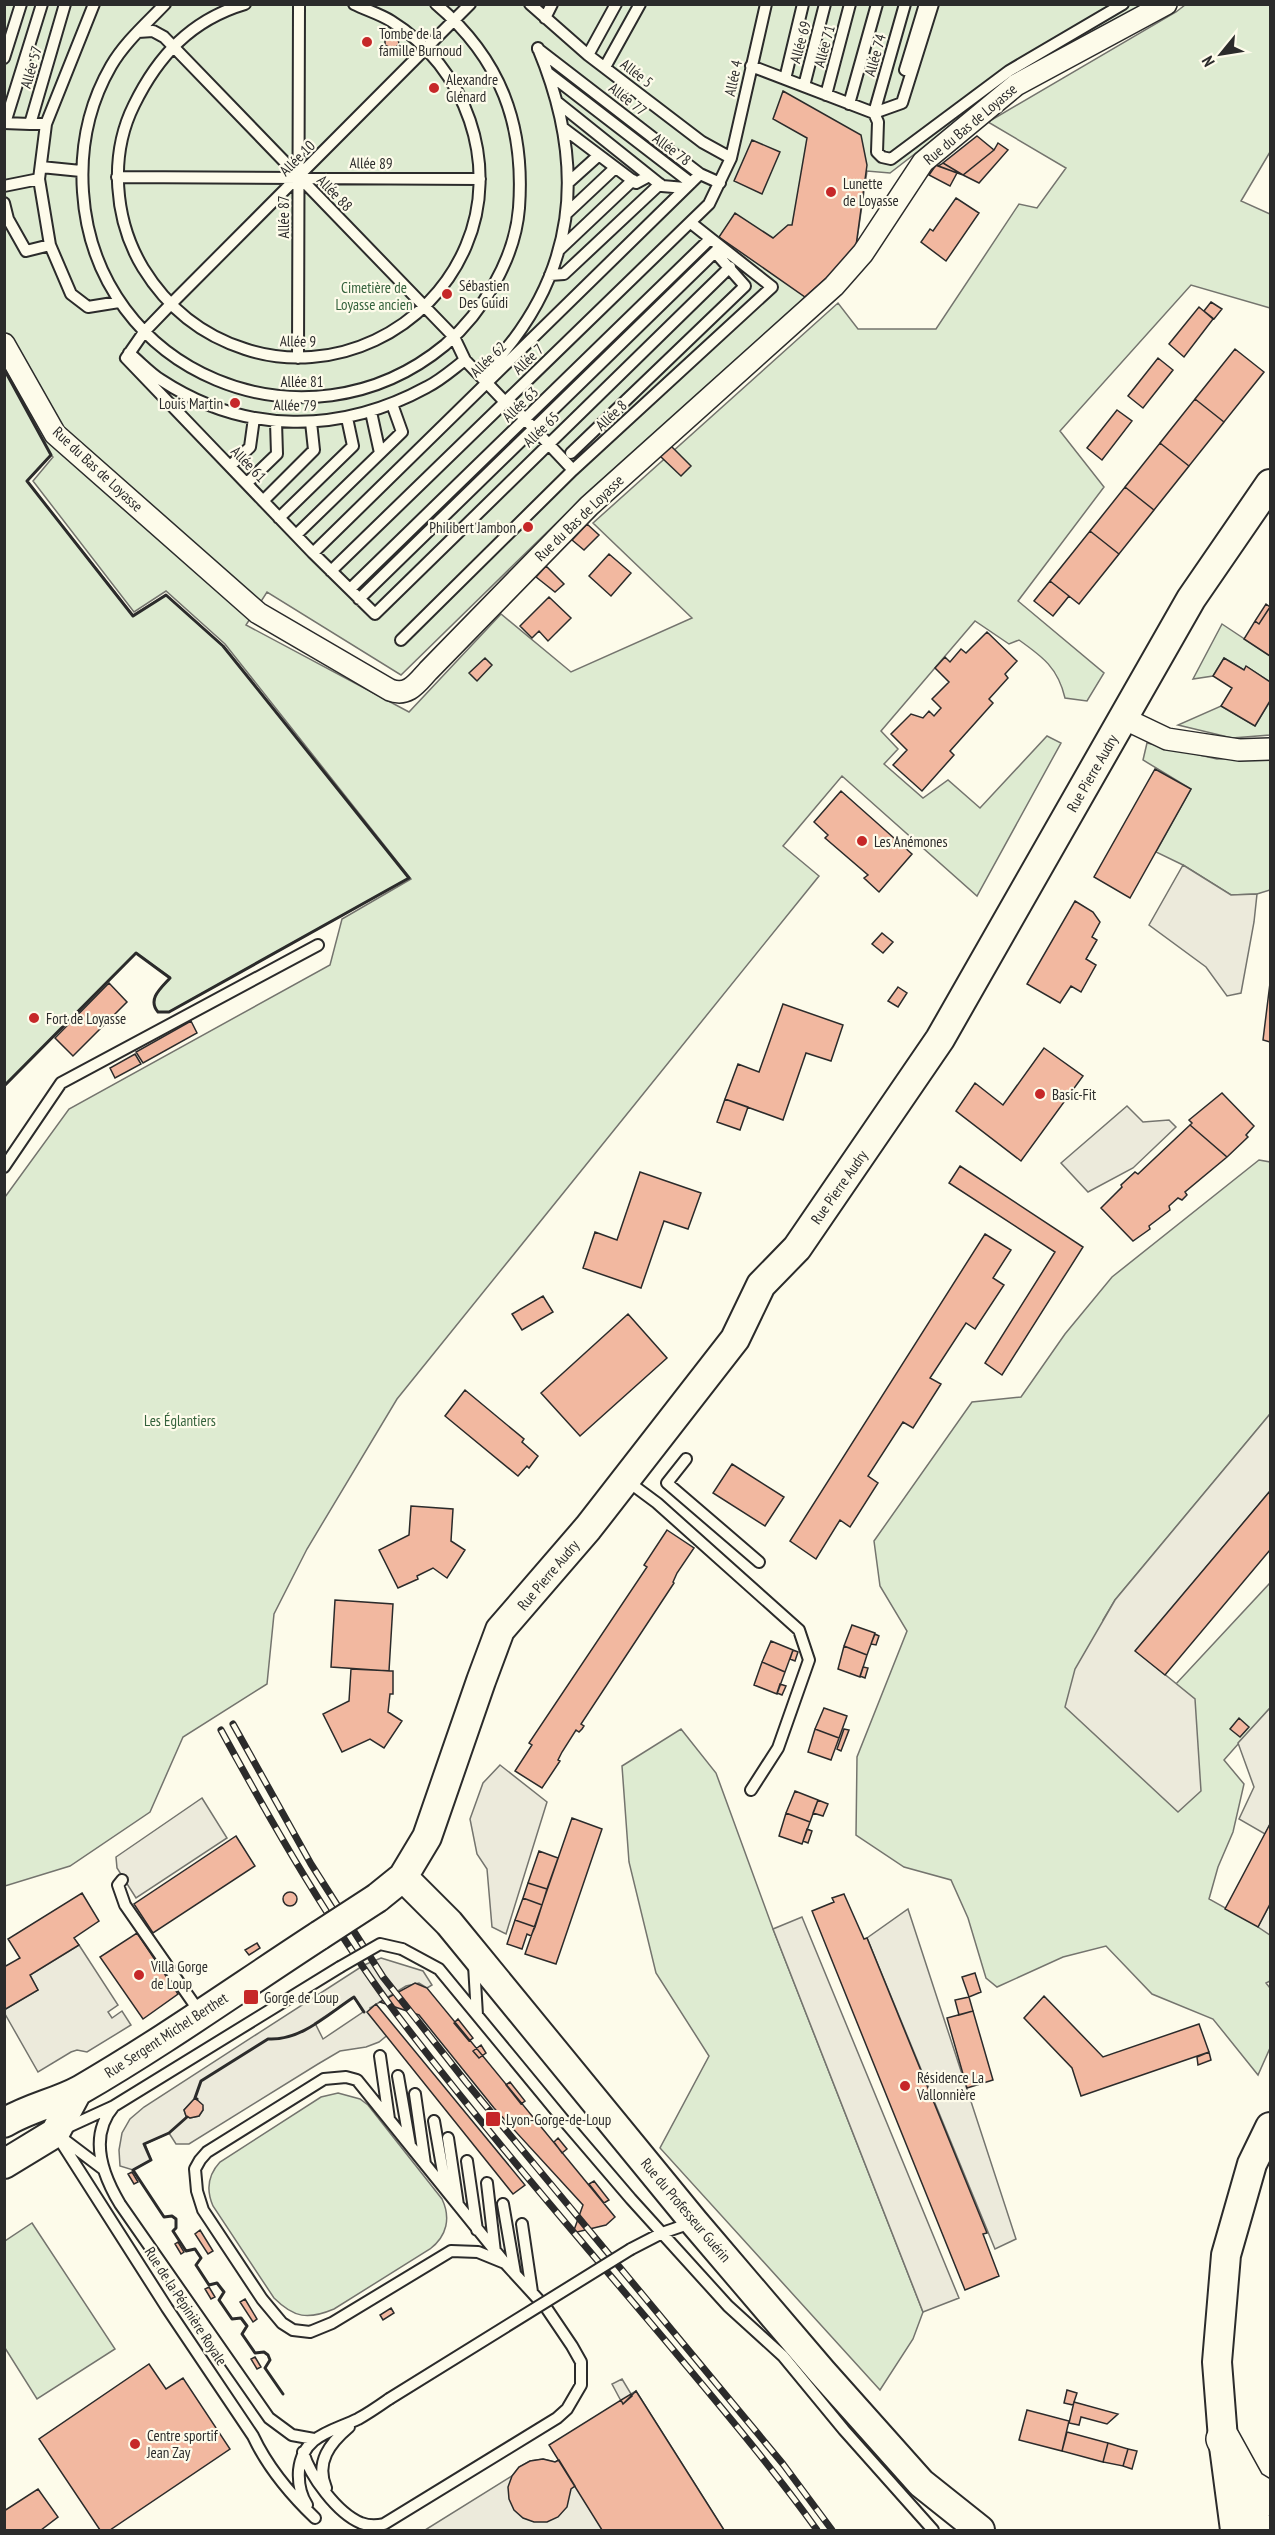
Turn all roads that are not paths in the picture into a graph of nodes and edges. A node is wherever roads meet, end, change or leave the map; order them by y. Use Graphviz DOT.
graph roads {
  1 [pos="21,4"];
  2 [pos="42,4"];
  3 [pos="65,4"];
  4 [pos="96,4"];
  5 [pos="165,4"];
  6 [pos="245,4"];
  7 [pos="299,4"];
  8 [pos="354,4"];
  9 [pos="436,4"];
  10 [pos="470,4"];
  11 [pos="530,4"];
  12 [pos="552,4"];
  13 [pos="616,4"];
  14 [pos="640,4"];
  15 [pos="766,4"];
  16 [pos="802,4"];
  17 [pos="825,4"];
  18 [pos="850,4"];
  19 [pos="877,4"];
  20 [pos="905,4"];
  21 [pos="925,4"];
  22 [pos="933,4"];
  23 [pos="1123,4"];
  24 [pos="1166,4"];
  25 [pos="545,18"];
  26 [pos="455,20"];
  27 [pos="138,32"];
  28 [pos="172,47"];
  29 [pos="427,48"];
  30 [pos="588,55"];
  31 [pos="4,58"];
  32 [pos="751,66"];
  33 [pos="605,67"];
  34 [pos="548,73"];
  35 [pos="785,79"];
  36 [pos="804,86"];
  37 [pos="826,95"];
  38 [pos="557,102"];
  39 [pos="849,104"];
  40 [pos="895,106"];
  41 [pos="874,114"];
  42 [pos="5,123"];
  43 [pos="30,124"];
  44 [pos="46,124"];
  45 [pos="563,128"];
  46 [pos="599,155"];
  47 [pos="731,158"];
  48 [pos="41,167"];
  49 [pos="615,168"];
  50 [pos="81,171"];
  51 [pos="700,174"];
  52 [pos="649,176"];
  53 [pos="117,177"];
  54 [pos="298,177"];
  55 [pos="39,179"];
  56 [pos="480,179"];
  57 [pos="633,180"];
  58 [pos="569,182"];
  59 [pos="720,183"];
  60 [pos="660,184"];
  61 [pos="688,185"];
  62 [pos="4,186"];
  63 [pos="4,203"];
  64 [pos="566,214"];
  65 [pos="691,223"];
  66 [pos="710,239"];
  67 [pos="50,245"];
  68 [pos="717,249"];
  69 [pos="558,251"];
  70 [pos="730,267"];
  71 [pos="550,275"];
  72 [pos="119,302"];
  73 [pos="170,305"];
  74 [pos="425,307"];
  75 [pos="144,332"];
  76 [pos="454,337"];
  77 [pos="4,344"];
  78 [pos="128,352"];
  79 [pos="298,358"];
  80 [pos="465,360"];
  81 [pos="483,379"];
  82 [pos="506,401"];
  83 [pos="392,404"];
  84 [pos="371,412"];
  85 [pos="254,418"];
  86 [pos="347,418"];
  87 [pos="276,422"];
  88 [pos="311,422"];
  89 [pos="529,424"];
  90 [pos="548,443"];
  91 [pos="380,453"];
  92 [pos="571,453"];
  93 [pos="230,466"];
  94 [pos="573,470"];
  95 [pos="247,483"];
  96 [pos="1270,484"];
  97 [pos="263,501"];
  98 [pos="279,518"];
  99 [pos="296,535"];
  100 [pos="313,553"];
  101 [pos="331,571"];
  102 [pos="350,589"];
  103 [pos="359,599"];
  104 [pos="375,614"];
  105 [pos="401,640"];
  106 [pos="1123,718"];
  107 [pos="1270,749"];
  108 [pos="318,945"];
  109 [pos="4,1167"];
  110 [pos="686,1459"];
  111 [pos="626,1480"];
  112 [pos="759,1562"];
  113 [pos="751,1790"];
  114 [pos="403,1877"];
  115 [pos="122,1880"];
  116 [pos="474,1956"];
  117 [pos="194,2004"];
  118 [pos="477,2015"];
  119 [pos="380,2056"];
  120 [pos="398,2076"];
  121 [pos="415,2094"];
  122 [pos="114,2106"];
  123 [pos="45,2120"];
  124 [pos="434,2121"];
  125 [pos="4,2123"];
  126 [pos="390,2123"];
  127 [pos="1270,2127"];
  128 [pos="448,2138"];
  129 [pos="410,2145"];
  130 [pos="467,2161"];
  131 [pos="4,2164"];
  132 [pos="425,2164"];
  133 [pos="102,2169"];
  134 [pos="487,2183"];
  135 [pos="446,2189"];
  136 [pos="503,2204"];
  137 [pos="458,2208"];
  138 [pos="694,2222"];
  139 [pos="522,2224"];
  140 [pos="478,2230"];
  141 [pos="662,2233"];
  142 [pos="495,2252"];
  143 [pos="504,2263"];
  144 [pos="515,2274"];
  145 [pos="532,2292"];
  146 [pos="360,2417"];
  147 [pos="314,2439"];
  148 [pos="1223,2439"];
  149 [pos="303,2452"];
  150 [pos="329,2494"];
  151 [pos="1270,2499"];
  152 [pos="933,2530"];
  153 [pos="980,2530"];
  154 [pos="1235,2530"];
  155 [pos="1260,2530"];
  1 -- 31 [label="lane"];
  2 -- 42 [label="lane"];
  3 -- 43 [label="lane, Allée 57"];
  4 -- 44 [label="lane"];
  5 -- 27 [label="lane, Allée 81"];
  6 -- 28 [label="lane, Allée 9"];
  7 -- 54 [label="lane, Allée 87"];
  8 -- 29 [label="lane, Allée 9"];
  9 -- 26 [label="lane, Allée 81"];
  10 -- 26 [label="lane, Allée 10"];
  11 -- 25 [label="lane, Allée 5"];
  12 -- 25 [label="lane"];
  13 -- 30 [label="lane"];
  14 -- 33 [label="lane"];
  15 -- 32 [label="lane, Allée 4"];
  16 -- 35 [label="lane"];
  17 -- 36 [label="lane, Allée 69"];
  18 -- 37 [label="lane, Allée 71"];
  19 -- 39 [label="lane"];
  20 -- 41 [label="lane, Allée 74"];
  21 -- 40 [label="lane"];
  22 -- 40 [label="lane"];
  23 -- 41 [label="lane"];
  24 -- 77 [label="street, Rue du Bas de Loyasse"];
  25 -- 30 [label="lane, Allée 5"];
  26 -- 29 [label="lane, Allée 10"];
  26 -- 76 [label="lane, Allée 81"];
  27 -- 28 [label="lane, Allée 88"];
  27 -- 50 [label="lane, Allée 81"];
  28 -- 53 [label="lane, Allée 9"];
  28 -- 54 [label="lane, Allée 88"];
  29 -- 54 [label="lane, Allée 10"];
  29 -- 56 [label="lane, Allée 9"];
  30 -- 33 [label="lane, Allée 5"];
  32 -- 35 [label="lane"];
  32 -- 47 [label="lane, Allée 4"];
  33 -- 47 [label="lane, Allée 5"];
  34 -- 38 [label="lane"];
  34 -- 51 [label="lane, Allée 77"];
  34 -- 61 [label="lane, Allée 78"];
  35 -- 36 [label="lane"];
  36 -- 37 [label="lane"];
  37 -- 39 [label="lane"];
  38 -- 45 [label="lane"];
  38 -- 52 [label="lane"];
  39 -- 41 [label="lane"];
  40 -- 41 [label="lane"];
  42 -- 43 [label="lane"];
  43 -- 44 [label="lane"];
  44 -- 48 [label="lane"];
  45 -- 46 [label="lane"];
  45 -- 58 [label="lane"];
  46 -- 49 [label="lane"];
  46 -- 58 [label="lane"];
  47 -- 59 [label="lane, Allée 7"];
  48 -- 50 [label="lane"];
  48 -- 55 [label="lane"];
  49 -- 57 [label="lane"];
  49 -- 64 [label="lane"];
  50 -- 72 [label="lane, Allée 81"];
  51 -- 59 [label="lane, Allée 77"];
  51 -- 61 [label="lane, Allée 62"];
  52 -- 57 [label="lane"];
  52 -- 60 [label="lane"];
  53 -- 54 [label="lane, Allée 89"];
  53 -- 73 [label="lane, Allée 9"];
  54 -- 56 [label="lane, Allée 89"];
  54 -- 73 [label="lane, Allée 10"];
  54 -- 74 [label="lane, Allée 88"];
  54 -- 79 [label="lane, Allée 87"];
  55 -- 62 [label="lane"];
  55 -- 67 [label="lane"];
  56 -- 74 [label="lane, Allée 9"];
  57 -- 69 [label="lane"];
  58 -- 64 [label="lane"];
  59 -- 65 [label="lane, Allée 7"];
  60 -- 61 [label="lane"];
  60 -- 71 [label="lane"];
  61 -- 81 [label="lane, Allée 62"];
  63 -- 67 [label="lane"];
  64 -- 69 [label="lane"];
  65 -- 66 [label="lane, Allée 8"];
  65 -- 82 [label="lane, Allée 7"];
  66 -- 68 [label="lane, Allée 8"];
  66 -- 89 [label="lane, Allée 63"];
  67 -- 72 [label="lane"];
  68 -- 70 [label="lane"];
  68 -- 89 [label="lane"];
  68 -- 94 [label="lane, Allée 8"];
  69 -- 71 [label="lane"];
  70 -- 90 [label="lane, Allée 65"];
  70 -- 92 [label="lane"];
  71 -- 81 [label="lane"];
  72 -- 75 [label="lane, Allée 81"];
  73 -- 75 [label="lane, Allée 10"];
  73 -- 79 [label="lane, Allée 9"];
  74 -- 76 [label="lane, Allée 88"];
  74 -- 79 [label="lane, Allée 9"];
  75 -- 76 [label="lane, Allée 81"];
  75 -- 78 [label="lane"];
  76 -- 80 [label="lane, Allée 88"];
  78 -- 85 [label="lane, Allée 79"];
  78 -- 93 [label="lane, Allée 61"];
  80 -- 81 [label="lane, Allée 88"];
  80 -- 83 [label="lane, Allée 79"];
  81 -- 82 [label="lane, Allée 88"];
  81 -- 100 [label="lane, Allée 62"];
  82 -- 89 [label="lane, Allée 88"];
  82 -- 101 [label="lane, Allée 7"];
  83 -- 84 [label="lane, Allée 79"];
  83 -- 91 [label="lane"];
  84 -- 86 [label="lane, Allée 79"];
  84 -- 91 [label="lane"];
  85 -- 87 [label="lane, Allée 79"];
  85 -- 93 [label="lane"];
  86 -- 88 [label="lane, Allée 79"];
  86 -- 98 [label="lane"];
  87 -- 88 [label="lane, Allée 79"];
  87 -- 95 [label="lane"];
  88 -- 97 [label="lane"];
  89 -- 90 [label="lane, Allée 88"];
  89 -- 102 [label="lane, Allée 63"];
  89 -- 103 [label="lane"];
  90 -- 94 [label="lane, Allée 88"];
  90 -- 104 [label="lane, Allée 65"];
  91 -- 99 [label="lane"];
  93 -- 95 [label="lane, Allée 61"];
  94 -- 105 [label="lane, Allée 8"];
  95 -- 97 [label="lane, Allée 61"];
  96 -- 106 [label="main road, Rue Pierre Audry"];
  97 -- 98 [label="lane, Allée 61"];
  98 -- 99 [label="lane, Allée 61"];
  99 -- 100 [label="lane, Allée 61"];
  100 -- 101 [label="lane, Allée 61"];
  101 -- 102 [label="lane, Allée 61"];
  102 -- 103 [label="lane, Allée 61"];
  103 -- 104 [label="lane, Allée 61"];
  106 -- 107 [label="street"];
  106 -- 111 [label="main road, Rue Pierre Audry"];
  108 -- 109 [label="lane"];
  110 -- 112 [label="lane"];
  111 -- 113 [label="lane"];
  111 -- 114 [label="main road, Rue Pierre Audry"];
  114 -- 116 [label="main road, Rue du Professeur Guérin"];
  114 -- 123 [label="main road, Rue Sergent Michel Berthet, bridge"];
  115 -- 117 [label="lane"];
  116 -- 118 [label="lane"];
  116 -- 138 [label="main road, Rue du Professeur Guérin"];
  118 -- 122 [label="lane, bridge"];
  118 -- 141 [label="lane"];
  119 -- 126 [label="lane"];
  120 -- 129 [label="lane"];
  121 -- 132 [label="lane"];
  122 -- 123 [label="lane"];
  122 -- 133 [label="lane"];
  123 -- 125 [label="main road, Rue Sergent Michel Berthet"];
  123 -- 131 [label="main road, Rue Sergent Michel Berthet"];
  123 -- 133 [label="lane"];
  123 -- 149 [label="lane, Rue de la Pépinière Royale"];
  124 -- 135 [label="lane"];
  126 -- 129 [label="lane"];
  126 -- 143 [label="lane"];
  127 -- 148 [label="main road"];
  128 -- 137 [label="lane"];
  129 -- 132 [label="lane"];
  130 -- 140 [label="lane"];
  132 -- 135 [label="lane"];
  133 -- 147 [label="lane"];
  134 -- 142 [label="lane"];
  135 -- 137 [label="lane"];
  136 -- 144 [label="lane"];
  137 -- 140 [label="lane"];
  138 -- 141 [label="lane"];
  138 -- 153 [label="main road, Rue du Professeur Guérin"];
  139 -- 145 [label="lane"];
  140 -- 142 [label="lane"];
  141 -- 146 [label="lane, bridge"];
  141 -- 152 [label="lane"];
  142 -- 143 [label="lane"];
  143 -- 144 [label="lane"];
  144 -- 145 [label="lane"];
  145 -- 150 [label="lane"];
  146 -- 147 [label="lane"];
  146 -- 150 [label="lane"];
  147 -- 149 [label="lane"];
  148 -- 151 [label="highway"];
  148 -- 154 [label="main road"];
  148 -- 155 [label="main road"];
  149 -- 150 [label="lane"];
}
